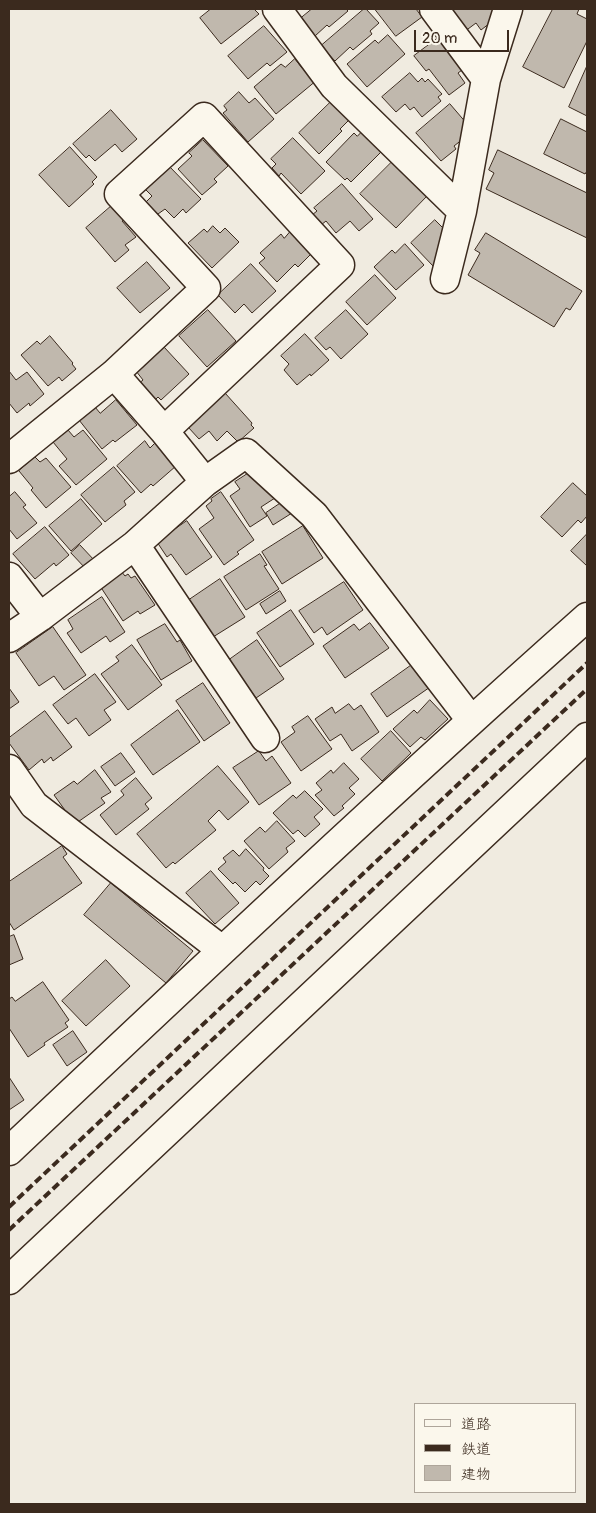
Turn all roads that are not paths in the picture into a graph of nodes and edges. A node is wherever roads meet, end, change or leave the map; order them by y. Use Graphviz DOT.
graph roads {
  1 [pos="277,9"];
  2 [pos="434,9"];
  3 [pos="508,9"];
  4 [pos="486,79"];
  5 [pos="462,211"];
  6 [pos="445,279"];
  7 [pos="114,374"];
  8 [pos="164,431"];
  9 [pos="9,459"];
  10 [pos="205,482"];
  11 [pos="135,545"];
  12 [pos="9,577"];
  13 [pos="40,617"];
  14 [pos="587,617"];
  15 [pos="9,638"];
  16 [pos="471,720"];
  17 [pos="587,736"];
  18 [pos="265,738"];
  19 [pos="9,769"];
  20 [pos="222,950"];
  21 [pos="9,1151"];
  22 [pos="9,1280"];
  1 -- 5 [label="street"];
  2 -- 4 [label="street"];
  3 -- 4 [label="street"];
  4 -- 5 [label="street"];
  5 -- 6 [label="street"];
  7 -- 8 [label="street"];
  7 -- 8 [label="street"];
  7 -- 9 [label="street"];
  8 -- 10 [label="street"];
  10 -- 11 [label="street"];
  10 -- 16 [label="street"];
  11 -- 13 [label="street"];
  11 -- 18 [label="street"];
  12 -- 13 [label="street"];
  13 -- 15 [label="street"];
  14 -- 16 [label="street"];
  16 -- 20 [label="street"];
  17 -- 22 [label="street"];
  19 -- 20 [label="street"];
  20 -- 21 [label="street"];
}
